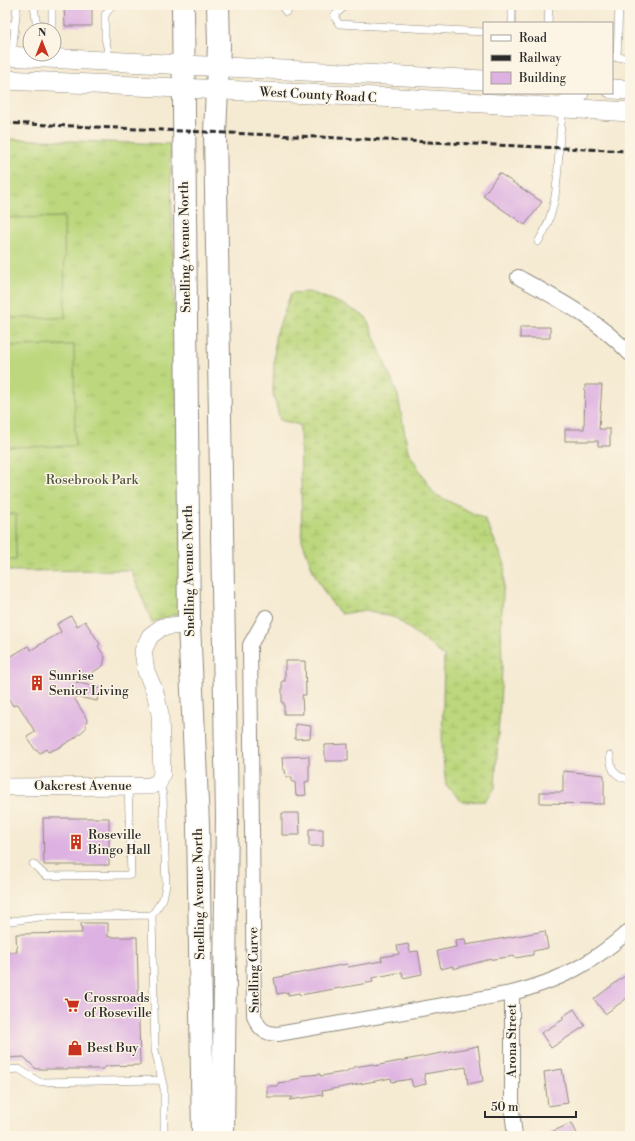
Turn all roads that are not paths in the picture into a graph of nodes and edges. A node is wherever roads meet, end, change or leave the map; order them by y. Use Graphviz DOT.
graph roads {
  1 [pos="17,5"];
  2 [pos="34,5"];
  3 [pos="52,5"];
  4 [pos="112,5"];
  5 [pos="183,5"];
  6 [pos="218,5"];
  7 [pos="281,5"];
  8 [pos="293,5"];
  9 [pos="346,5"];
  10 [pos="512,5"];
  11 [pos="549,5"];
  12 [pos="619,5"];
  13 [pos="37,22"];
  14 [pos="52,22"];
  15 [pos="512,22"];
  16 [pos="548,22"];
  17 [pos="5,23"];
  18 [pos="14,26"];
  19 [pos="483,32"];
  20 [pos="9,56"];
  21 [pos="22,56"];
  22 [pos="614,57"];
  23 [pos="62,58"];
  24 [pos="630,58"];
  25 [pos="111,62"];
  26 [pos="183,66"];
  27 [pos="218,67"];
  28 [pos="5,80"];
  29 [pos="483,80"];
  30 [pos="184,89"];
  31 [pos="613,89"];
  32 [pos="217,90"];
  33 [pos="630,90"];
  34 [pos="577,94"];
  35 [pos="564,107"];
  36 [pos="630,112"];
  37 [pos="538,242"];
  38 [pos="518,277"];
  39 [pos="630,354"];
  40 [pos="266,617"];
  41 [pos="189,624"];
  42 [pos="610,755"];
  43 [pos="630,779"];
  44 [pos="159,782"];
  45 [pos="128,786"];
  46 [pos="5,787"];
  47 [pos="33,864"];
  48 [pos="152,915"];
  49 [pos="5,922"];
  50 [pos="630,930"];
  51 [pos="512,993"];
  52 [pos="225,1044"];
  53 [pos="5,1070"];
  54 [pos="161,1080"];
  55 [pos="164,1136"];
  56 [pos="208,1136"];
  57 [pos="232,1136"];
  58 [pos="515,1136"];
  1 -- 18 [label="lane"];
  2 -- 13 [label="lane"];
  3 -- 14 [label="lane"];
  4 -- 25 [label="lane"];
  5 -- 26 [label="highway, Snelling Avenue North"];
  6 -- 27 [label="highway, Snelling Avenue North"];
  7 -- 8 [label="lane"];
  9 -- 19 [label="lane"];
  10 -- 15 [label="lane"];
  11 -- 16 [label="lane"];
  12 -- 22 [label="lane"];
  17 -- 18 [label="lane"];
  18 -- 20 [label="lane"];
  20 -- 21 [label="main road, West County Road C"];
  22 -- 24 [label="lane"];
  23 -- 25 [label="main road, West County Road C"];
  25 -- 26 [label="main road, West County Road C"];
  26 -- 27 [label="main road, West County Road C"];
  26 -- 30 [label="highway, Snelling Avenue North"];
  27 -- 29 [label="main road, West County Road C"];
  27 -- 32 [label="highway, Snelling Avenue North"];
  28 -- 30 [label="main road, West County Road C"];
  30 -- 32 [label="main road, West County Road C"];
  30 -- 41 [label="highway, Snelling Avenue North"];
  31 -- 33 [label="main road"];
  32 -- 35 [label="main road, West County Road C"];
  32 -- 52 [label="highway, Snelling Avenue North"];
  34 -- 35 [label="main road"];
  35 -- 36 [label="main road, West County Road C"];
  35 -- 37 [label="lane"];
  38 -- 39 [label="street"];
  40 -- 51 [label="street, Snelling Curve"];
  41 -- 44 [label="street"];
  41 -- 56 [label="highway, Snelling Avenue North"];
  42 -- 43 [label="lane"];
  44 -- 45 [label="street, Oakcrest Avenue"];
  44 -- 48 [label="lane"];
  45 -- 46 [label="street, Oakcrest Avenue"];
  45 -- 47 [label="lane"];
  48 -- 49 [label="lane"];
  48 -- 54 [label="lane"];
  50 -- 51 [label="street, Snelling Curve"];
  51 -- 58 [label="street, Arona Street"];
  52 -- 56 [label="highway, Snelling Avenue North"];
  52 -- 57 [label="highway"];
  53 -- 54 [label="lane"];
  54 -- 55 [label="lane"];
}
